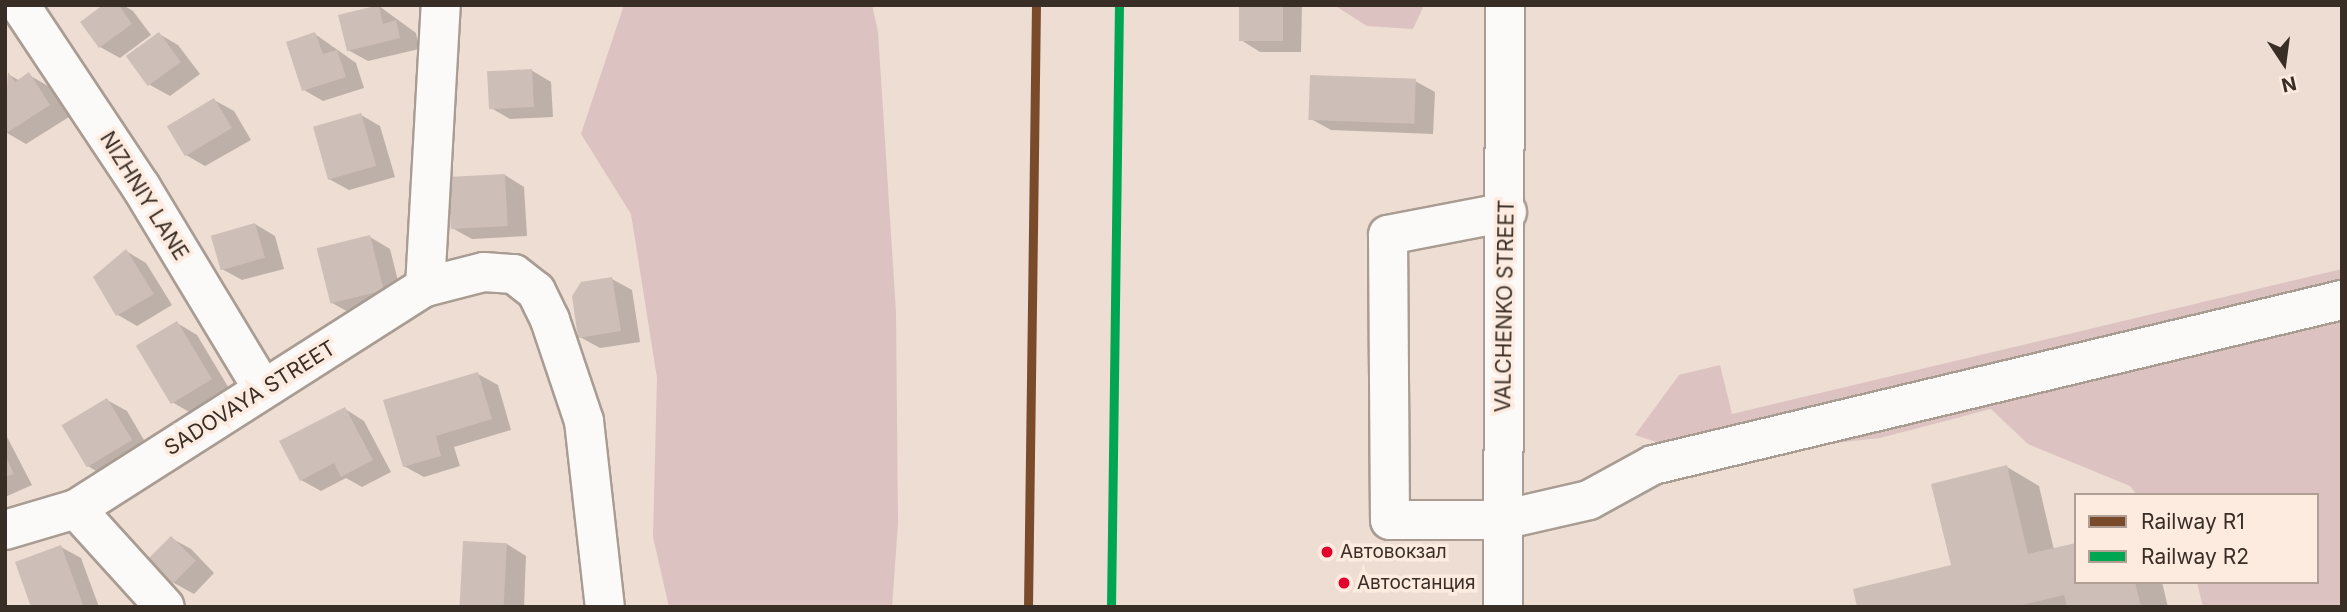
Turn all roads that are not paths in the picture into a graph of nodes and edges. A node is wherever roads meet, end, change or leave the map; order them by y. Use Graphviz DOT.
graph roads {
  1 [pos="20,5"];
  2 [pos="441,5"];
  3 [pos="1505,5"];
  4 [pos="1507,212"];
  5 [pos="425,288"];
  6 [pos="2342,300"];
  7 [pos="263,389"];
  8 [pos="76,509"];
  9 [pos="1502,520"];
  10 [pos="5,530"];
  11 [pos="165,607"];
  12 [pos="605,607"];
  13 [pos="1503,607"];
  1 -- 7 [label="street, NIZHNIY LANE"];
  2 -- 5 [label="street"];
  3 -- 4 [label="street, VALCHENKO STREET"];
  4 -- 9 [label="street, VALCHENKO STREET"];
  4 -- 9 [label="street"];
  5 -- 7 [label="street, SADOVAYA STREET"];
  5 -- 12 [label="street, SADOVAYA STREET"];
  6 -- 9 [label="street"];
  7 -- 8 [label="street, SADOVAYA STREET"];
  8 -- 10 [label="street, SADOVAYA STREET"];
  8 -- 11 [label="street"];
  9 -- 13 [label="street, VALCHENKO STREET"];
}
